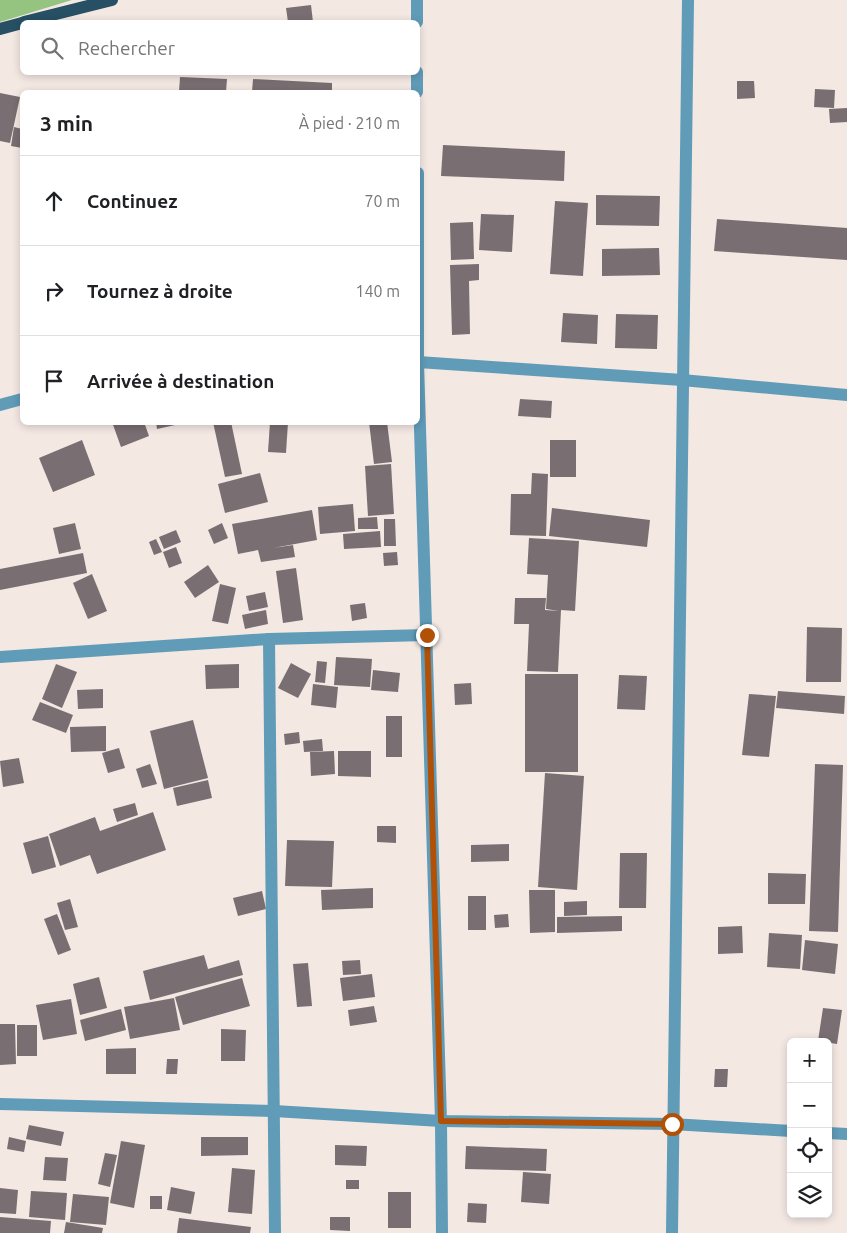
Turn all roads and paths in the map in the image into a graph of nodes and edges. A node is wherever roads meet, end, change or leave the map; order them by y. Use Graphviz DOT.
graph roads {
  1 [pos="112,0"];
  2 [pos="417,0"];
  3 [pos="688,0"];
  4 [pos="35,20"];
  5 [pos="417,20"];
  6 [pos="20,24"];
  7 [pos="0,28"];
  8 [pos="417,75"];
  9 [pos="417,90"];
  10 [pos="420,362"];
  11 [pos="682,380"];
  12 [pos="847,395"];
  13 [pos="20,400"];
  14 [pos="0,405"];
  15 [pos="420,423"];
  16 [pos="427,635"];
  17 [pos="268,639"];
  18 [pos="0,657"];
  19 [pos="0,1104"];
  20 [pos="274,1111"];
  21 [pos="441,1121"];
  22 [pos="672,1124"];
  23 [pos="787,1131"];
  24 [pos="832,1133"];
  25 [pos="847,1134"];
  26 [pos="275,1233"];
  27 [pos="442,1233"];
  28 [pos="672,1233"];
  1 -- 4 [label="main road"];
  2 -- 5 [label="street"];
  3 -- 11 [label="street"];
  6 -- 7 [label="main road"];
  8 -- 9 [label="street"];
  10 -- 11 [label="street"];
  11 -- 12 [label="street"];
  11 -- 22 [label="street"];
  13 -- 14 [label="street"];
  15 -- 16 [label="street"];
  16 -- 17 [label="street"];
  16 -- 21 [label="street"];
  17 -- 18 [label="street"];
  17 -- 20 [label="street"];
  19 -- 20 [label="street"];
  20 -- 21 [label="street"];
  20 -- 26 [label="street"];
  21 -- 22 [label="street"];
  21 -- 27 [label="street"];
  22 -- 23 [label="street"];
  22 -- 28 [label="street"];
  24 -- 25 [label="street"];
}
